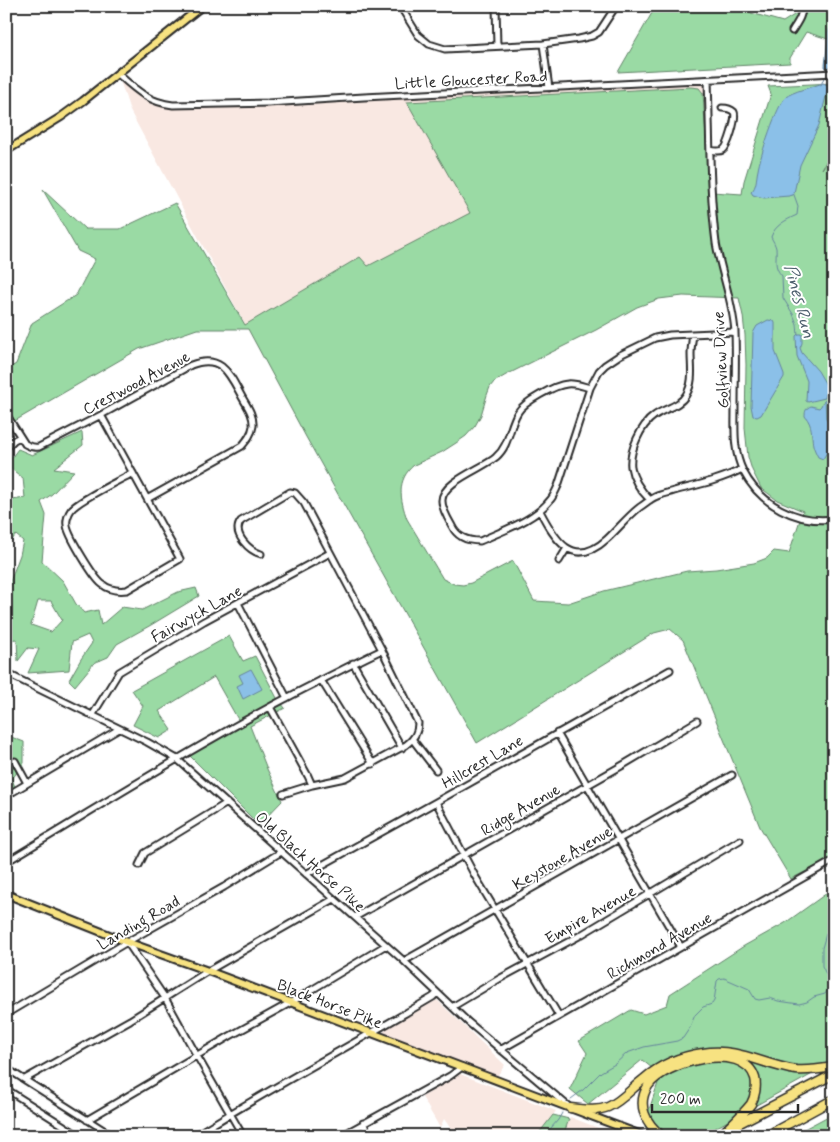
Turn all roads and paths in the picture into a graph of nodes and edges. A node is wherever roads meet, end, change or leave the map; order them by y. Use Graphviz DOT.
graph roads {
  1 [pos="202,6"];
  2 [pos="400,6"];
  3 [pos="496,6"];
  4 [pos="616,6"];
  5 [pos="802,6"];
  6 [pos="792,31"];
  7 [pos="543,44"];
  8 [pos="497,46"];
  9 [pos="834,73"];
  10 [pos="118,74"];
  11 [pos="708,80"];
  12 [pos="549,88"];
  13 [pos="722,108"];
  14 [pos="710,150"];
  15 [pos="6,151"];
  16 [pos="735,332"];
  17 [pos="693,334"];
  18 [pos="590,388"];
  19 [pos="6,414"];
  20 [pos="101,416"];
  21 [pos="20,437"];
  22 [pos="6,448"];
  23 [pos="742,469"];
  24 [pos="133,473"];
  25 [pos="147,499"];
  26 [pos="650,500"];
  27 [pos="540,511"];
  28 [pos="834,519"];
  29 [pos="567,548"];
  30 [pos="330,553"];
  31 [pos="262,554"];
  32 [pos="559,561"];
  33 [pos="238,603"];
  34 [pos="382,650"];
  35 [pos="353,663"];
  36 [pos="670,670"];
  37 [pos="6,673"];
  38 [pos="321,680"];
  39 [pos="287,698"];
  40 [pos="270,707"];
  41 [pos="92,716"];
  42 [pos="696,721"];
  43 [pos="119,729"];
  44 [pos="557,733"];
  45 [pos="413,740"];
  46 [pos="402,748"];
  47 [pos="177,759"];
  48 [pos="15,761"];
  49 [pos="373,764"];
  50 [pos="436,770"];
  51 [pos="732,775"];
  52 [pos="27,783"];
  53 [pos="312,785"];
  54 [pos="588,785"];
  55 [pos="283,794"];
  56 [pos="6,796"];
  57 [pos="436,802"];
  58 [pos="228,803"];
  59 [pos="619,839"];
  60 [pos="740,840"];
  61 [pos="281,852"];
  62 [pos="465,855"];
  63 [pos="6,862"];
  64 [pos="831,862"];
  65 [pos="139,865"];
  66 [pos="306,874"];
  67 [pos="650,893"];
  68 [pos="6,894"];
  69 [pos="334,899"];
  70 [pos="495,909"];
  71 [pos="355,917"];
  72 [pos="127,942"];
  73 [pos="386,945"];
  74 [pos="681,947"];
  75 [pos="404,962"];
  76 [pos="528,964"];
  77 [pos="208,971"];
  78 [pos="437,993"];
  79 [pos="165,998"];
  80 [pos="290,1003"];
  81 [pos="452,1007"];
  82 [pos="6,1014"];
  83 [pos="559,1016"];
  84 [pos="372,1034"];
  85 [pos="500,1050"];
  86 [pos="196,1056"];
  87 [pos="462,1066"];
  88 [pos="834,1067"];
  89 [pos="6,1068"];
  90 [pos="834,1074"];
  91 [pos="24,1080"];
  92 [pos="6,1089"];
  93 [pos="834,1099"];
  94 [pos="570,1108"];
  95 [pos="230,1113"];
  96 [pos="88,1120"];
  97 [pos="362,1123"];
  98 [pos="721,1134"];
  99 [pos="80,1136"];
  100 [pos="113,1136"];
  101 [pos="194,1136"];
  102 [pos="243,1136"];
  103 [pos="341,1136"];
  104 [pos="370,1136"];
  105 [pos="644,1136"];
  106 [pos="662,1136"];
  107 [pos="766,1136"];
  1 -- 10 [label="main road"];
  2 -- 8 [label="street"];
  3 -- 8 [label="street"];
  4 -- 7 [label="street"];
  5 -- 6 [label="street"];
  7 -- 8 [label="street"];
  7 -- 12 [label="street"];
  9 -- 11 [label="street, Little Gloucester Road"];
  10 -- 12 [label="street, Little Gloucester Road"];
  10 -- 15 [label="main road"];
  11 -- 12 [label="street, Little Gloucester Road"];
  11 -- 14 [label="street, Golfview Drive"];
  13 -- 14 [label="street"];
  14 -- 16 [label="street, Golfview Drive"];
  16 -- 17 [label="street"];
  16 -- 23 [label="street, Golfview Drive"];
  17 -- 18 [label="street"];
  17 -- 26 [label="street"];
  18 -- 27 [label="street"];
  18 -- 27 [label="street"];
  19 -- 21 [label="street"];
  20 -- 21 [label="street, Crestwood Avenue"];
  20 -- 24 [label="street"];
  20 -- 25 [label="street, Crestwood Avenue"];
  21 -- 22 [label="street"];
  23 -- 26 [label="street"];
  23 -- 28 [label="street, Golfview Drive"];
  24 -- 25 [label="street"];
  24 -- 25 [label="street"];
  26 -- 29 [label="street"];
  27 -- 29 [label="street"];
  29 -- 32 [label="street"];
  30 -- 31 [label="street"];
  30 -- 33 [label="street, Fairwyck Lane"];
  30 -- 34 [label="street"];
  33 -- 39 [label="street"];
  33 -- 41 [label="street, Fairwyck Lane"];
  34 -- 35 [label="street"];
  34 -- 45 [label="street"];
  35 -- 38 [label="street"];
  35 -- 46 [label="street"];
  36 -- 44 [label="street, Hillcrest Lane"];
  37 -- 41 [label="street, Old Black Horse Pike"];
  38 -- 39 [label="street"];
  38 -- 49 [label="street"];
  39 -- 40 [label="street"];
  40 -- 47 [label="street"];
  40 -- 53 [label="street"];
  41 -- 43 [label="street, Old Black Horse Pike"];
  42 -- 54 [label="street, Ridge Avenue"];
  43 -- 47 [label="street, Old Black Horse Pike"];
  43 -- 52 [label="street"];
  44 -- 54 [label="street"];
  44 -- 57 [label="street, Hillcrest Lane"];
  45 -- 46 [label="street"];
  45 -- 50 [label="street"];
  46 -- 49 [label="street"];
  47 -- 58 [label="street, Old Black Horse Pike"];
  47 -- 63 [label="street"];
  48 -- 52 [label="street"];
  49 -- 53 [label="street"];
  51 -- 59 [label="street, Keystone Avenue"];
  52 -- 56 [label="street"];
  53 -- 55 [label="street"];
  54 -- 59 [label="street"];
  54 -- 62 [label="street, Ridge Avenue"];
  57 -- 62 [label="street"];
  57 -- 66 [label="street, Hillcrest Lane"];
  58 -- 61 [label="street, Old Black Horse Pike"];
  58 -- 65 [label="street"];
  59 -- 67 [label="street"];
  59 -- 70 [label="street, Keystone Avenue"];
  60 -- 67 [label="street, Empire Avenue"];
  61 -- 66 [label="street, Old Black Horse Pike"];
  61 -- 72 [label="street, Landing Road"];
  62 -- 70 [label="street"];
  62 -- 71 [label="street, Ridge Avenue"];
  64 -- 74 [label="street, Richmond Avenue"];
  66 -- 69 [label="street, Old Black Horse Pike"];
  67 -- 74 [label="street"];
  67 -- 76 [label="street, Empire Avenue"];
  68 -- 72 [label="main road, Black Horse Pike"];
  69 -- 71 [label="street, Old Black Horse Pike"];
  69 -- 77 [label="street"];
  70 -- 75 [label="street, Keystone Avenue"];
  70 -- 76 [label="street"];
  71 -- 73 [label="street, Old Black Horse Pike"];
  72 -- 77 [label="main road, Black Horse Pike"];
  72 -- 79 [label="street"];
  72 -- 82 [label="street, Landing Road"];
  73 -- 75 [label="street, Old Black Horse Pike"];
  73 -- 80 [label="street"];
  74 -- 83 [label="street, Richmond Avenue"];
  75 -- 78 [label="street, Old Black Horse Pike"];
  76 -- 81 [label="street, Empire Avenue"];
  76 -- 83 [label="street"];
  77 -- 79 [label="street"];
  77 -- 80 [label="main road, Black Horse Pike"];
  78 -- 81 [label="street, Old Black Horse Pike"];
  78 -- 84 [label="street"];
  79 -- 86 [label="street"];
  79 -- 91 [label="street"];
  80 -- 84 [label="main road, Black Horse Pike"];
  80 -- 86 [label="street"];
  81 -- 85 [label="street, Old Black Horse Pike"];
  83 -- 85 [label="street, Richmond Avenue"];
  84 -- 87 [label="main road, Black Horse Pike"];
  84 -- 95 [label="street"];
  85 -- 94 [label="street, Old Black Horse Pike"];
  86 -- 95 [label="street"];
  86 -- 96 [label="street"];
  87 -- 94 [label="main road, Black Horse Pike"];
  87 -- 97 [label="street"];
  88 -- 94 [label="highway"];
  89 -- 91 [label="street"];
  90 -- 98 [label="highway"];
  91 -- 96 [label="street"];
  92 -- 99 [label="street"];
  93 -- 107 [label="highway"];
  94 -- 105 [label="main road, Black Horse Pike"];
  95 -- 101 [label="street"];
  95 -- 102 [label="street"];
  96 -- 100 [label="street"];
  97 -- 103 [label="street"];
  97 -- 104 [label="street"];
  98 -- 106 [label="highway"];
}
